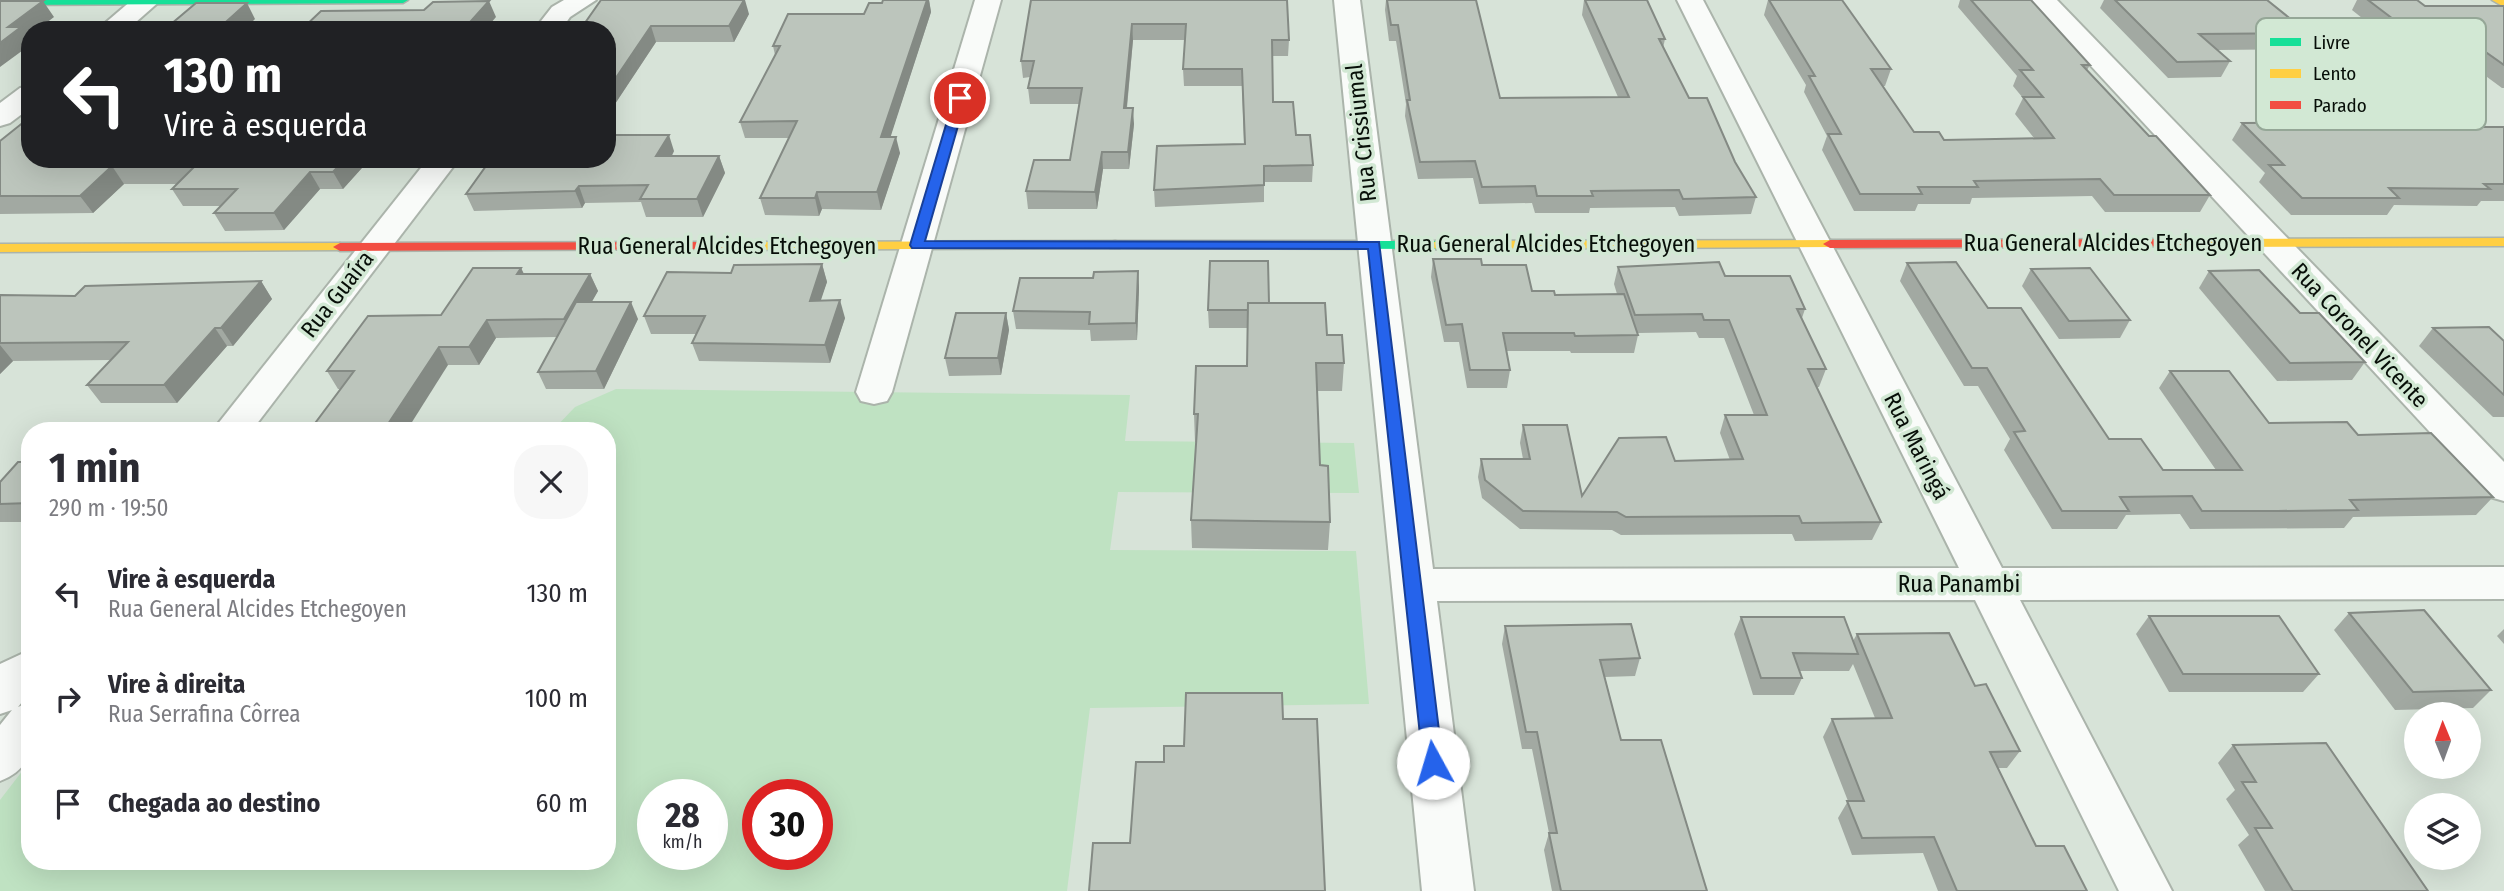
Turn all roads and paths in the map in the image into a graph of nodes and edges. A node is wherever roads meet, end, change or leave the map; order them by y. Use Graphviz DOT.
graph roads {
  1 [pos="403,0"];
  2 [pos="988,0"];
  3 [pos="1347,0"];
  4 [pos="1690,0"];
  5 [pos="2043,0"];
  6 [pos="2497,0"];
  7 [pos="146,1"];
  8 [pos="0,2"];
  9 [pos="2504,4"];
  10 [pos="121,21"];
  11 [pos="21,101"];
  12 [pos="0,117"];
  13 [pos="437,168"];
  14 [pos="2273,242"];
  15 [pos="2504,242"];
  16 [pos="1374,244"];
  17 [pos="1813,244"];
  18 [pos="917,245"];
  19 [pos="374,247"];
  20 [pos="0,248"];
  21 [pos="874,392"];
  22 [pos="238,422"];
  23 [pos="2504,487"];
  24 [pos="2504,583"];
  25 [pos="1989,584"];
  26 [pos="1413,585"];
  27 [pos="21,733"];
  28 [pos="0,760"];
  29 [pos="1448,891"];
  30 [pos="2146,891"];
  1 -- 7 [label="street"];
  2 -- 18 [label="street"];
  3 -- 16 [label="street, Rua Crissiumal"];
  4 -- 17 [label="street, Rua Maringá"];
  5 -- 14 [label="street, Rua Coronel Vicente"];
  6 -- 9 [label="street"];
  7 -- 8 [label="street"];
  7 -- 10 [label="street"];
  11 -- 12 [label="street"];
  13 -- 19 [label="street, Rua Guaíra"];
  14 -- 15 [label="street, Rua General Alcides Etchegoyen"];
  14 -- 17 [label="street, Rua General Alcides Etchegoyen"];
  14 -- 23 [label="street, Rua Coronel Vicente"];
  16 -- 17 [label="street, Rua General Alcides Etchegoyen"];
  16 -- 18 [label="street, Rua General Alcides Etchegoyen"];
  16 -- 26 [label="street, Rua Crissiumal"];
  17 -- 25 [label="street, Rua Maringá"];
  18 -- 19 [label="street, Rua General Alcides Etchegoyen"];
  18 -- 21 [label="street"];
  19 -- 20 [label="street, Rua General Alcides Etchegoyen"];
  19 -- 22 [label="street, Rua Guaíra"];
  24 -- 25 [label="street, Rua Panambi"];
  25 -- 26 [label="street, Rua Panambi"];
  25 -- 30 [label="street, Rua Maringá"];
  26 -- 29 [label="street, Rua Crissiumal"];
  27 -- 28 [label="street"];
}
